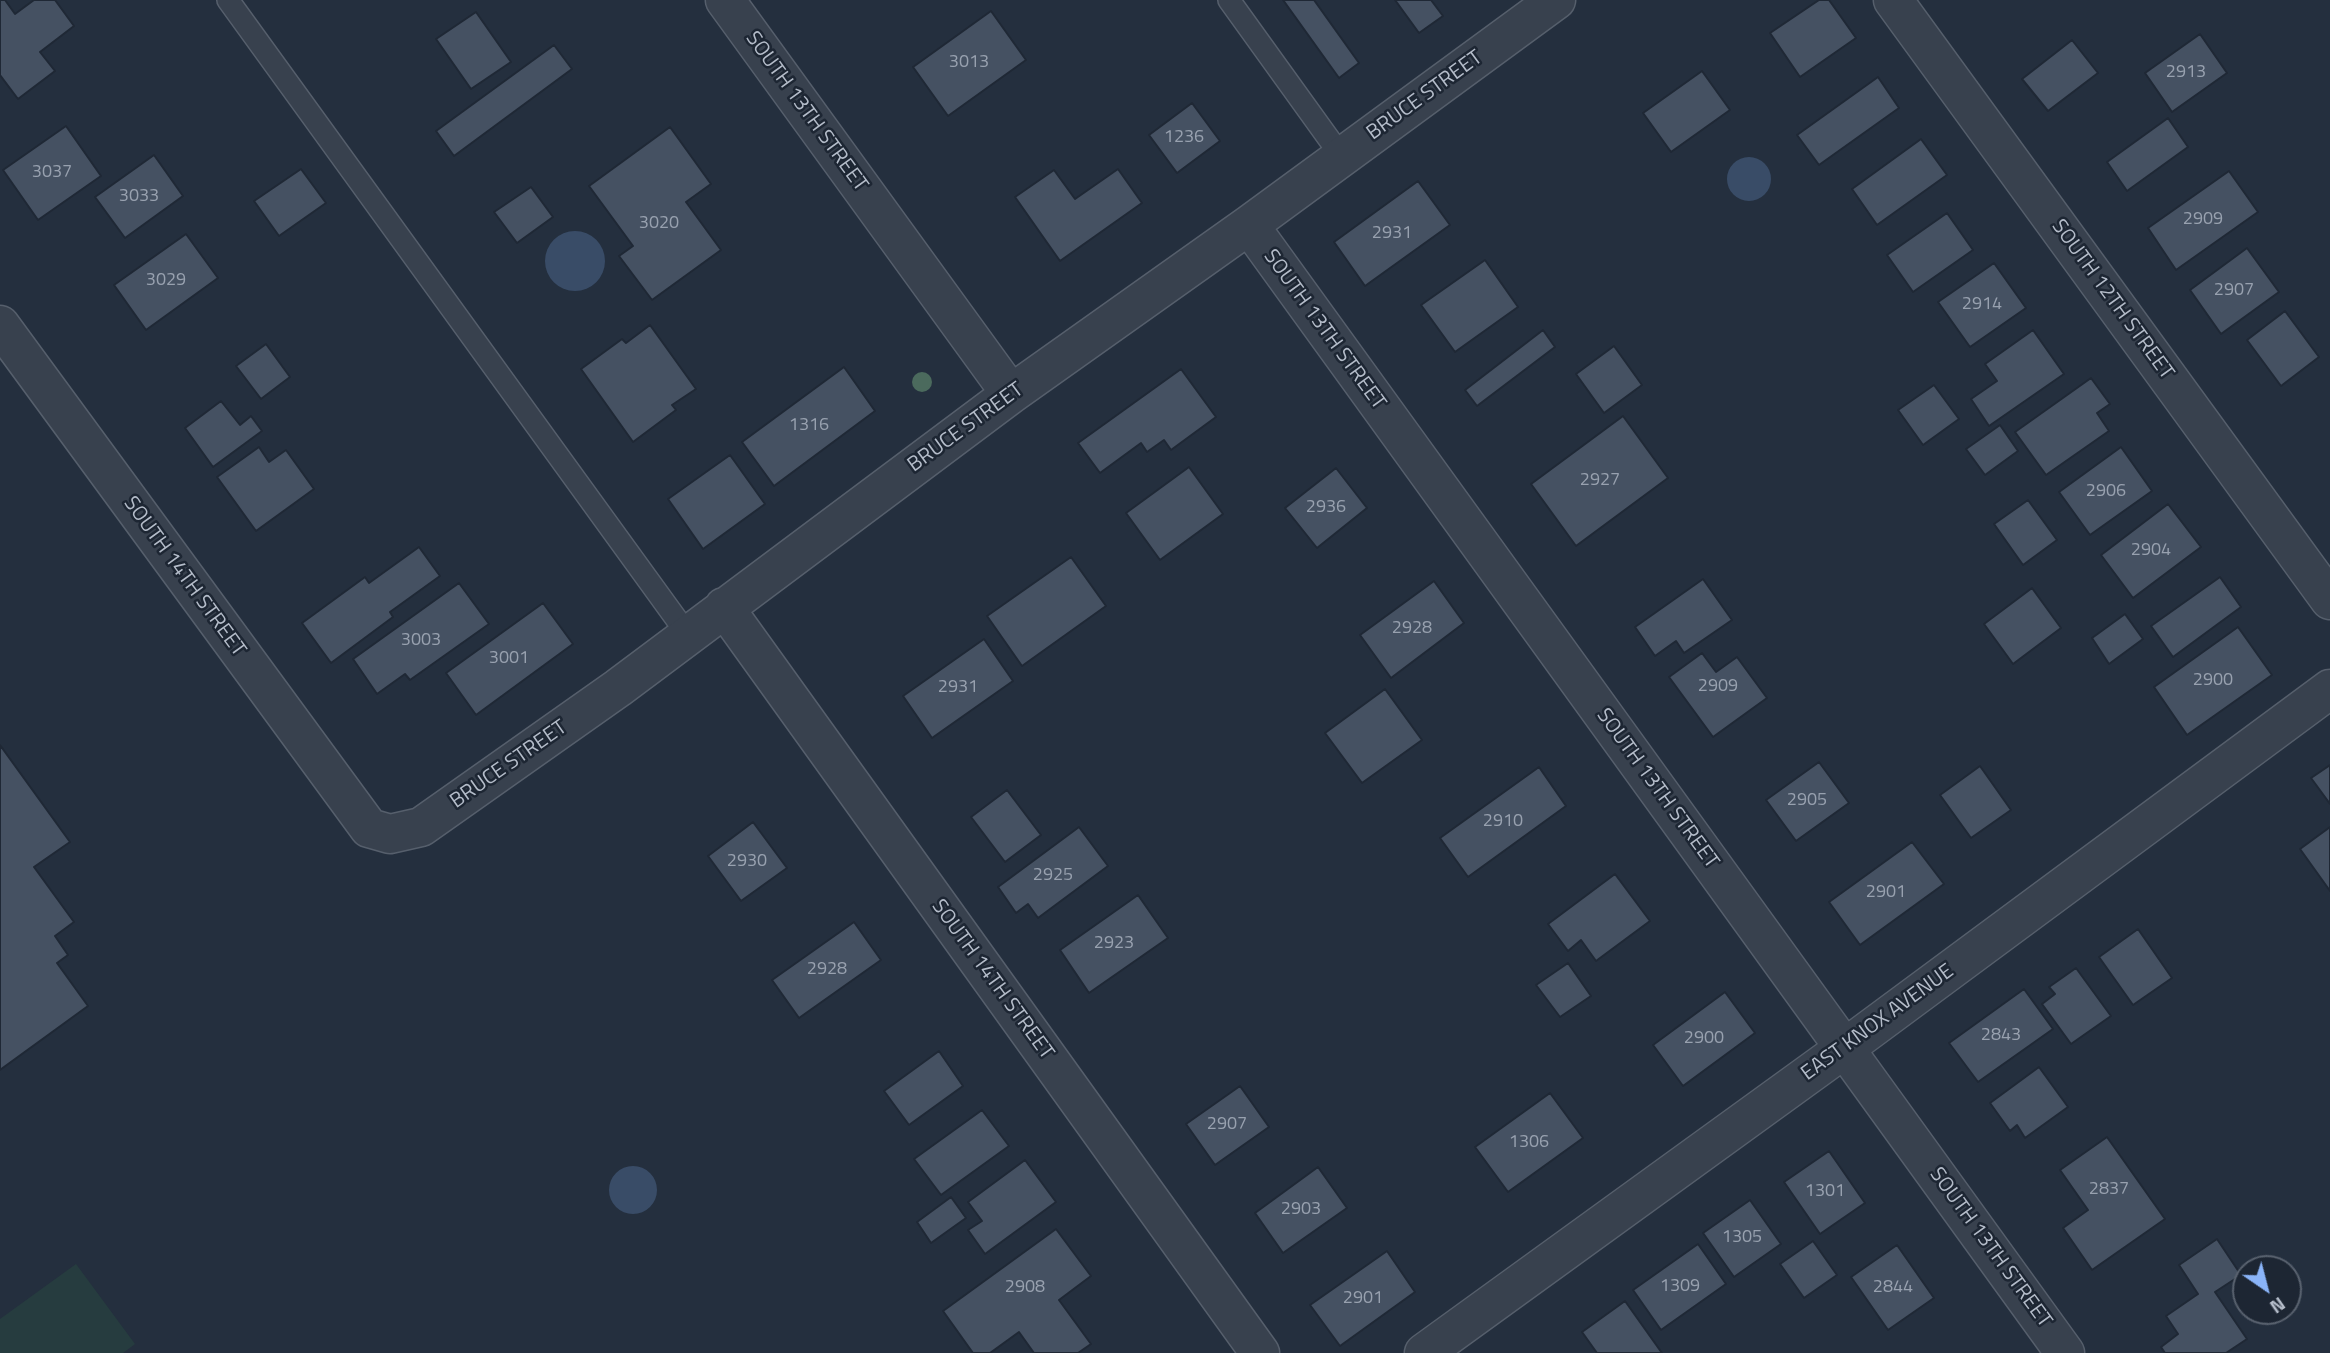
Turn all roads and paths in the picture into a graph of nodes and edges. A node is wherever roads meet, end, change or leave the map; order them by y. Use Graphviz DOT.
graph roads {
  1 [pos="228,0"];
  2 [pos="725,0"];
  3 [pos="1229,0"];
  4 [pos="1556,0"];
  5 [pos="1893,0"];
  6 [pos="1342,157"];
  7 [pos="1249,225"];
  8 [pos="0,325"];
  9 [pos="1011,394"];
  10 [pos="2330,600"];
  11 [pos="724,607"];
  12 [pos="688,635"];
  13 [pos="2330,689"];
  14 [pos="369,828"];
  15 [pos="1845,1048"];
  16 [pos="1260,1353"];
  17 [pos="1424,1353"];
  18 [pos="2065,1353"];
  1 -- 12 [label="lane"];
  2 -- 9 [label="street, SOUTH 13TH STREET"];
  3 -- 6 [label="lane"];
  4 -- 6 [label="street, BRUCE STREET"];
  5 -- 10 [label="street, SOUTH 12TH STREET"];
  6 -- 7 [label="street, BRUCE STREET"];
  7 -- 9 [label="street, BRUCE STREET"];
  7 -- 15 [label="street, SOUTH 13TH STREET"];
  8 -- 14 [label="street, SOUTH 14TH STREET"];
  9 -- 11 [label="street, BRUCE STREET"];
  11 -- 12 [label="street, BRUCE STREET"];
  11 -- 16 [label="street, SOUTH 14TH STREET"];
  12 -- 14 [label="street, BRUCE STREET"];
  13 -- 15 [label="street, EAST KNOX AVENUE"];
  15 -- 17 [label="street, EAST KNOX AVENUE"];
  15 -- 18 [label="street, SOUTH 13TH STREET"];
}
